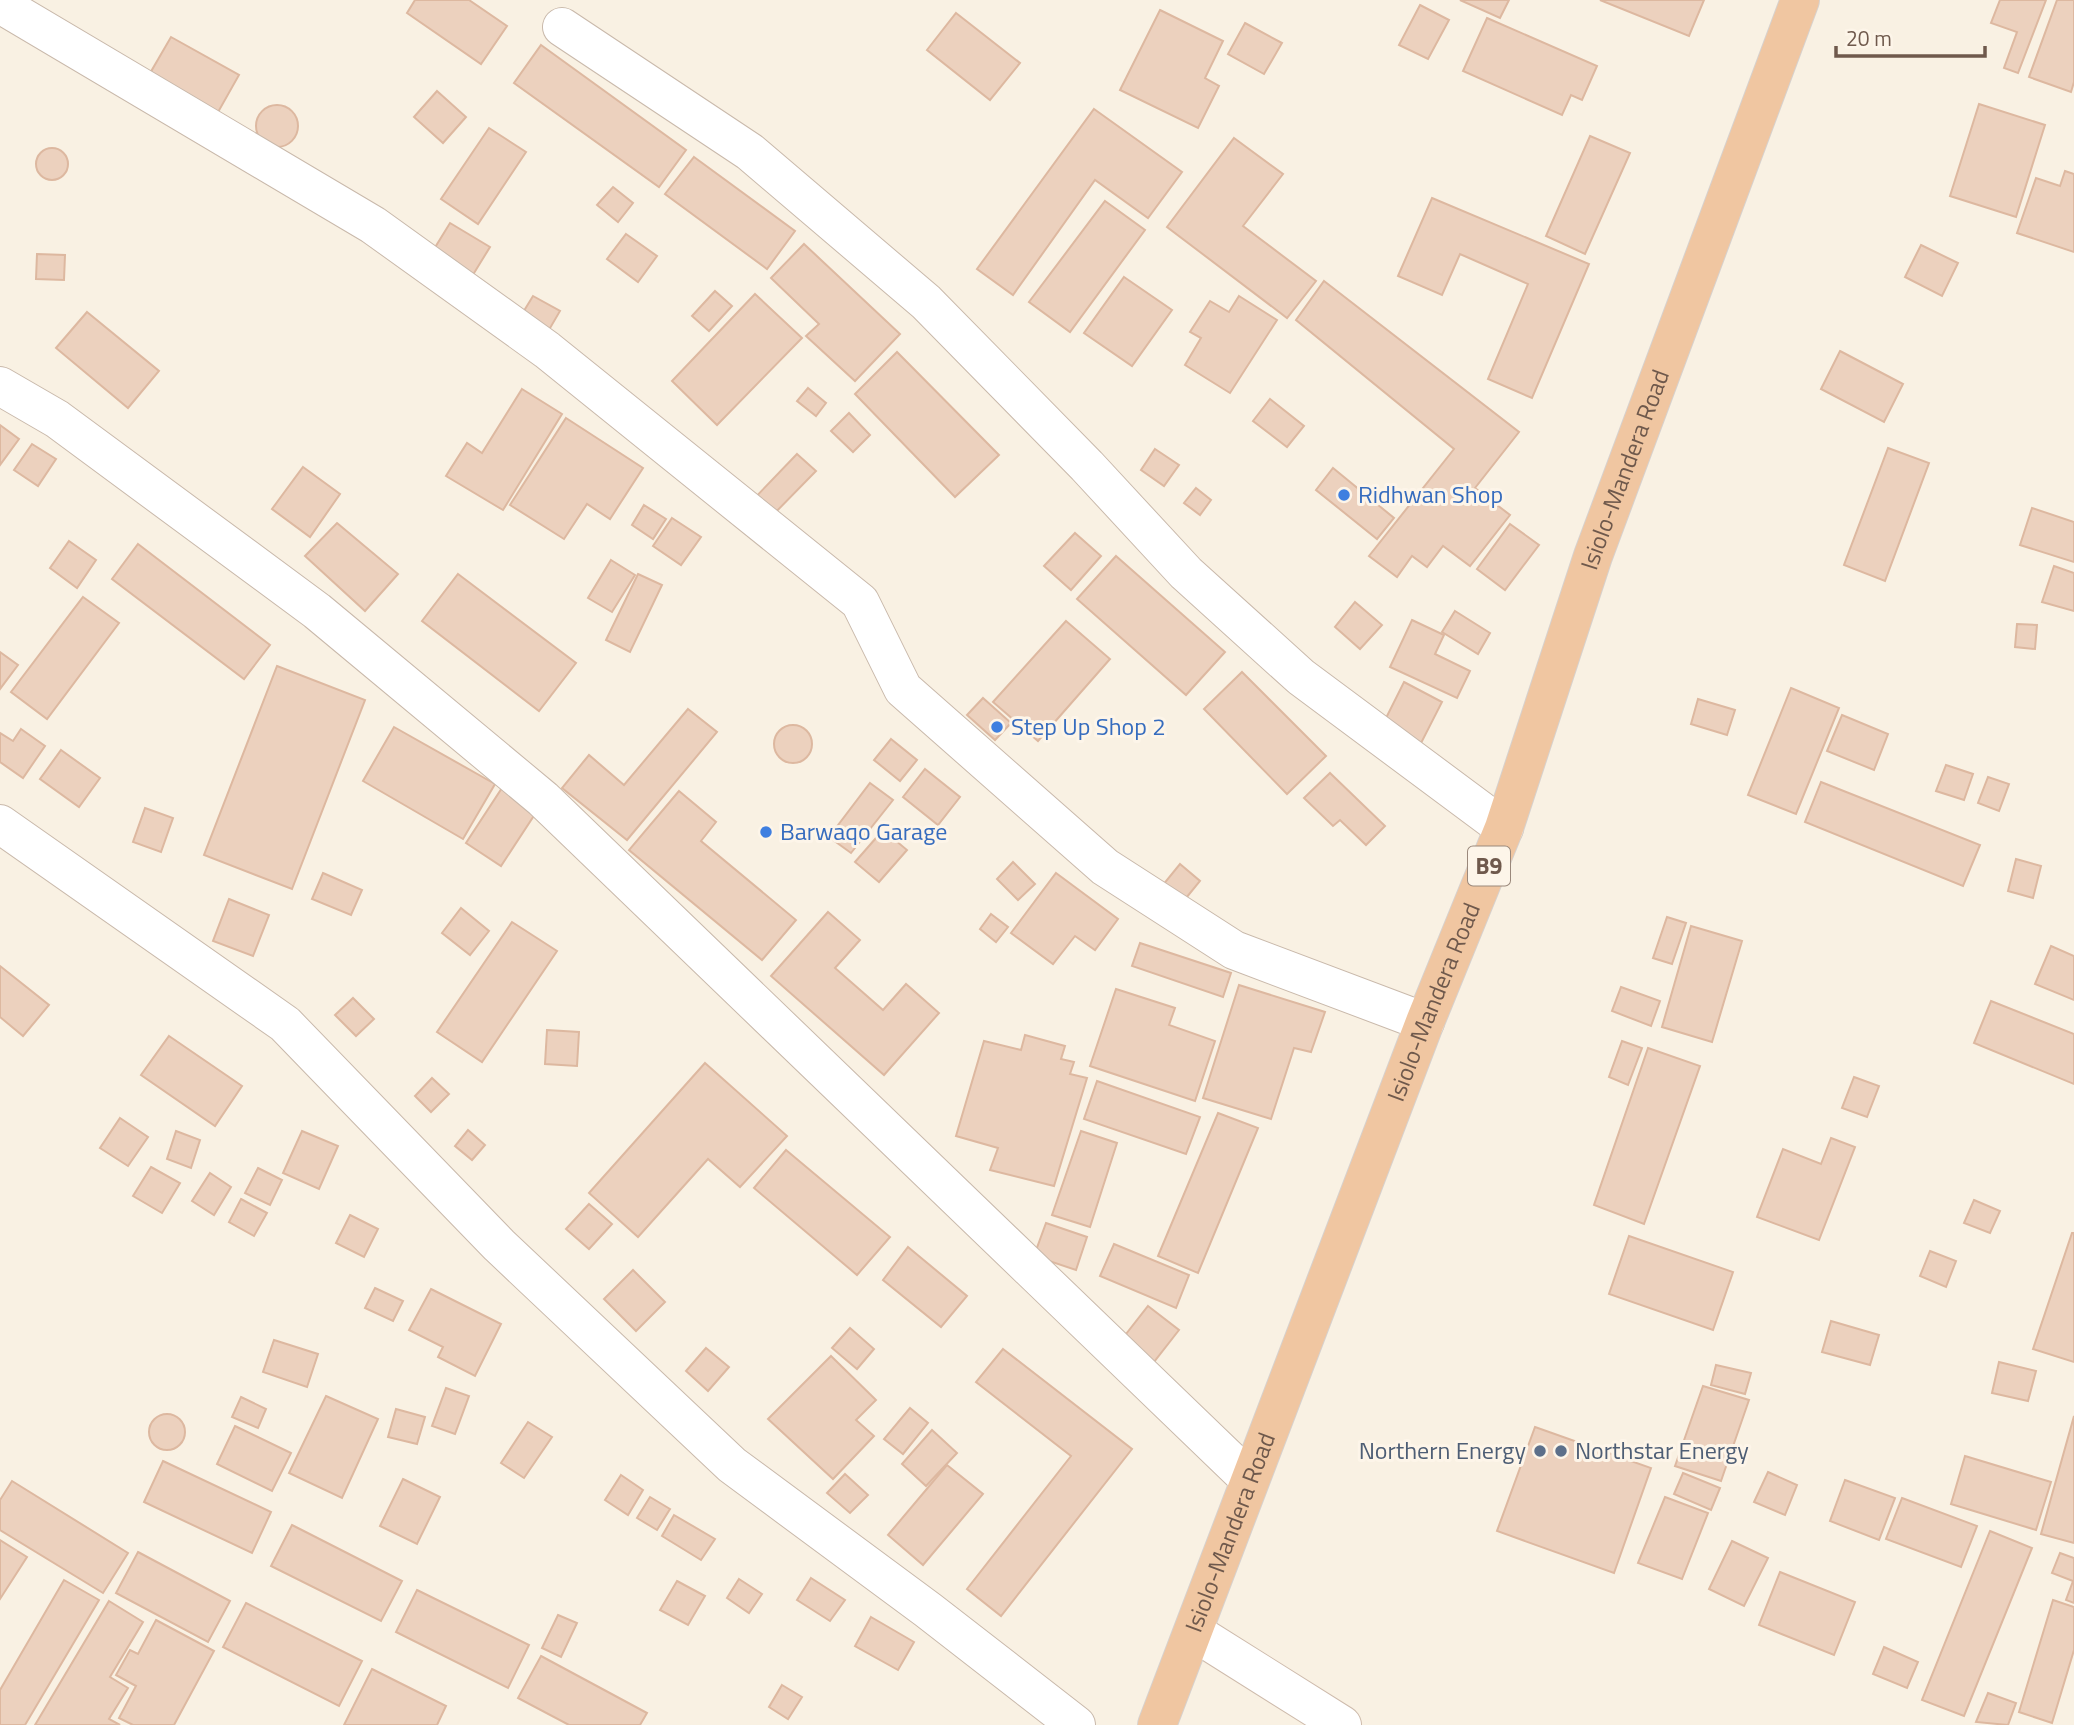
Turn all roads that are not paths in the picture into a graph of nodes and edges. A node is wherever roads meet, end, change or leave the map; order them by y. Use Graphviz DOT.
graph roads {
  1 [pos="1800,0"];
  2 [pos="0,4"];
  3 [pos="562,27"];
  4 [pos="0,386"];
  5 [pos="0,824"];
  6 [pos="1504,828"];
  7 [pos="1425,1022"];
  8 [pos="1249,1479"];
  9 [pos="1194,1632"];
  10 [pos="1076,1725"];
  11 [pos="1157,1725"];
  12 [pos="1342,1725"];
  1 -- 6 [label="highway, Isiolo-Mandera Road / B9"];
  2 -- 7 [label="street"];
  3 -- 6 [label="street"];
  4 -- 8 [label="street"];
  5 -- 10 [label="street"];
  6 -- 7 [label="highway, Isiolo-Mandera Road / B9"];
  7 -- 8 [label="highway, Isiolo-Mandera Road / B9"];
  8 -- 9 [label="highway, Isiolo-Mandera Road / B9"];
  9 -- 11 [label="highway, Isiolo-Mandera Road / B9"];
  9 -- 12 [label="street"];
}
